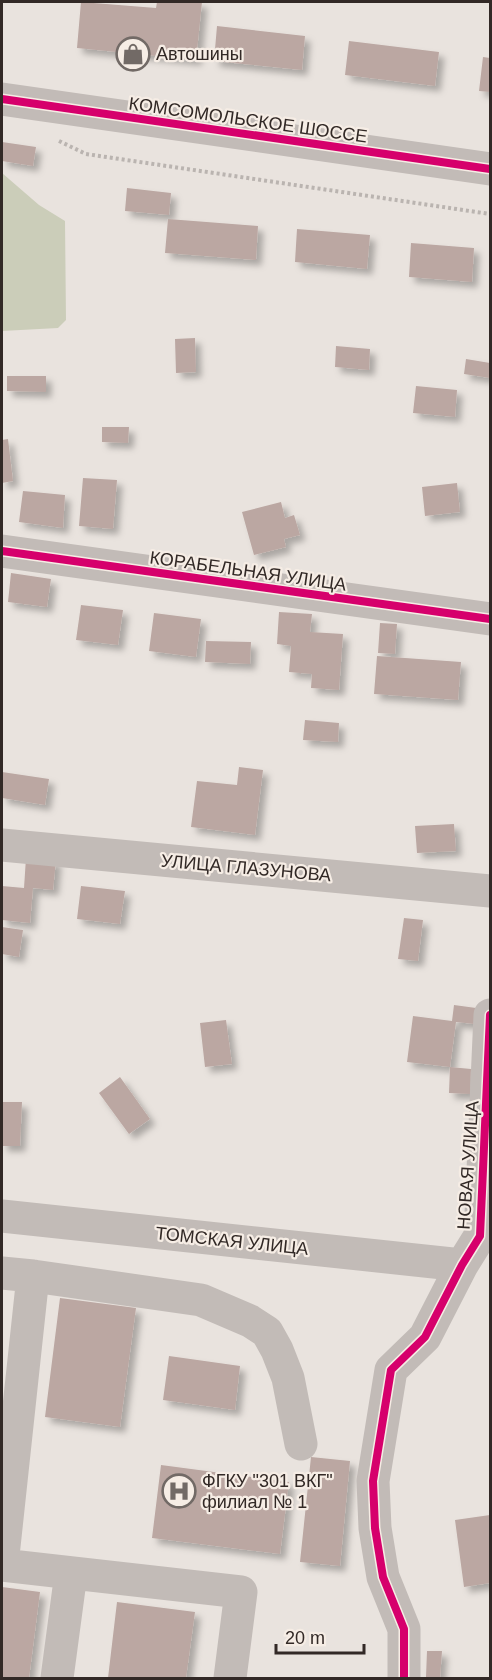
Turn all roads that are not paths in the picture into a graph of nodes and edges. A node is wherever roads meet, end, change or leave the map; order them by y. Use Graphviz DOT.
graph roads {
  1 [pos="2,99"];
  2 [pos="490,169"];
  3 [pos="2,551"];
  4 [pos="490,619"];
  5 [pos="2,845"];
  6 [pos="490,891"];
  7 [pos="490,1015"];
  8 [pos="2,1216"];
  9 [pos="485,1237"];
  10 [pos="462,1265"];
  11 [pos="17,1274"];
  12 [pos="301,1444"];
  13 [pos="2,1564"];
  14 [pos="71,1573"];
  15 [pos="57,1678"];
  16 [pos="230,1678"];
  17 [pos="404,1678"];
  1 -- 2 [label="street, КОМСОМОЛЬСКОЕ ШОССЕ"];
  3 -- 4 [label="street, КОРАБЕЛЬНАЯ УЛИЦА"];
  5 -- 6 [label="street, УЛИЦА ГЛАЗУНОВА"];
  7 -- 9 [label="street, НОВАЯ УЛИЦА"];
  8 -- 10 [label="street, ТОМСКАЯ УЛИЦА"];
  9 -- 10 [label="street, НОВАЯ УЛИЦА"];
  10 -- 17 [label="street, НОВАЯ УЛИЦА"];
  11 -- 12 [label="street"];
  11 -- 13 [label="street"];
  13 -- 14 [label="street"];
  14 -- 15 [label="street"];
  14 -- 16 [label="street"];
}
